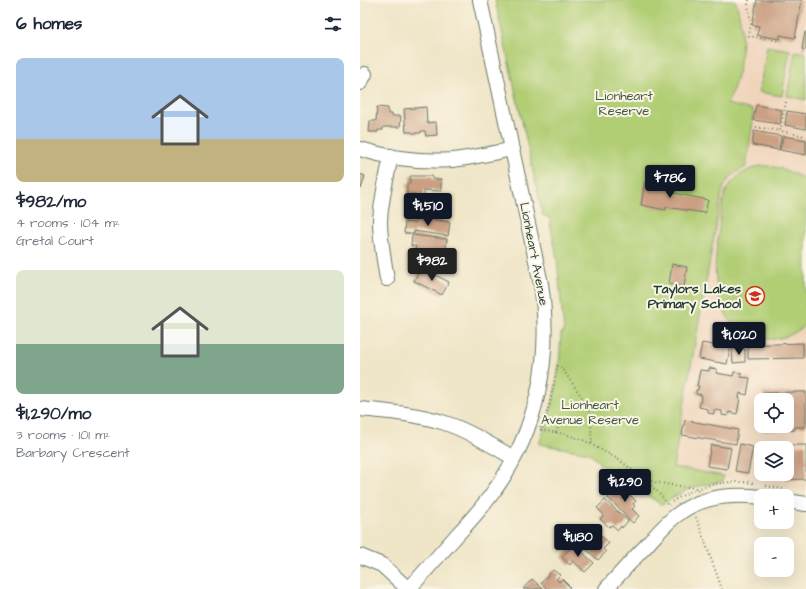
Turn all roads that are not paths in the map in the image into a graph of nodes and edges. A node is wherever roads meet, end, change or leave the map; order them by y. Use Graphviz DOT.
graph roads {
  1 [pos="480,0"];
  2 [pos="360,149"];
  3 [pos="513,149"];
  4 [pos="391,156"];
  5 [pos="387,279"];
  6 [pos="360,409"];
  7 [pos="514,458"];
  8 [pos="754,496"];
  9 [pos="794,502"];
  10 [pos="806,504"];
  11 [pos="360,556"];
  12 [pos="408,589"];
  13 [pos="606,589"];
  1 -- 3 [label="street, Lionheart Avenue"];
  2 -- 4 [label="street"];
  3 -- 4 [label="street"];
  3 -- 7 [label="street, Lionheart Avenue"];
  4 -- 5 [label="street"];
  6 -- 7 [label="street"];
  7 -- 12 [label="street, Lionheart Avenue"];
  8 -- 13 [label="street"];
  9 -- 10 [label="street"];
  11 -- 12 [label="street"];
}
